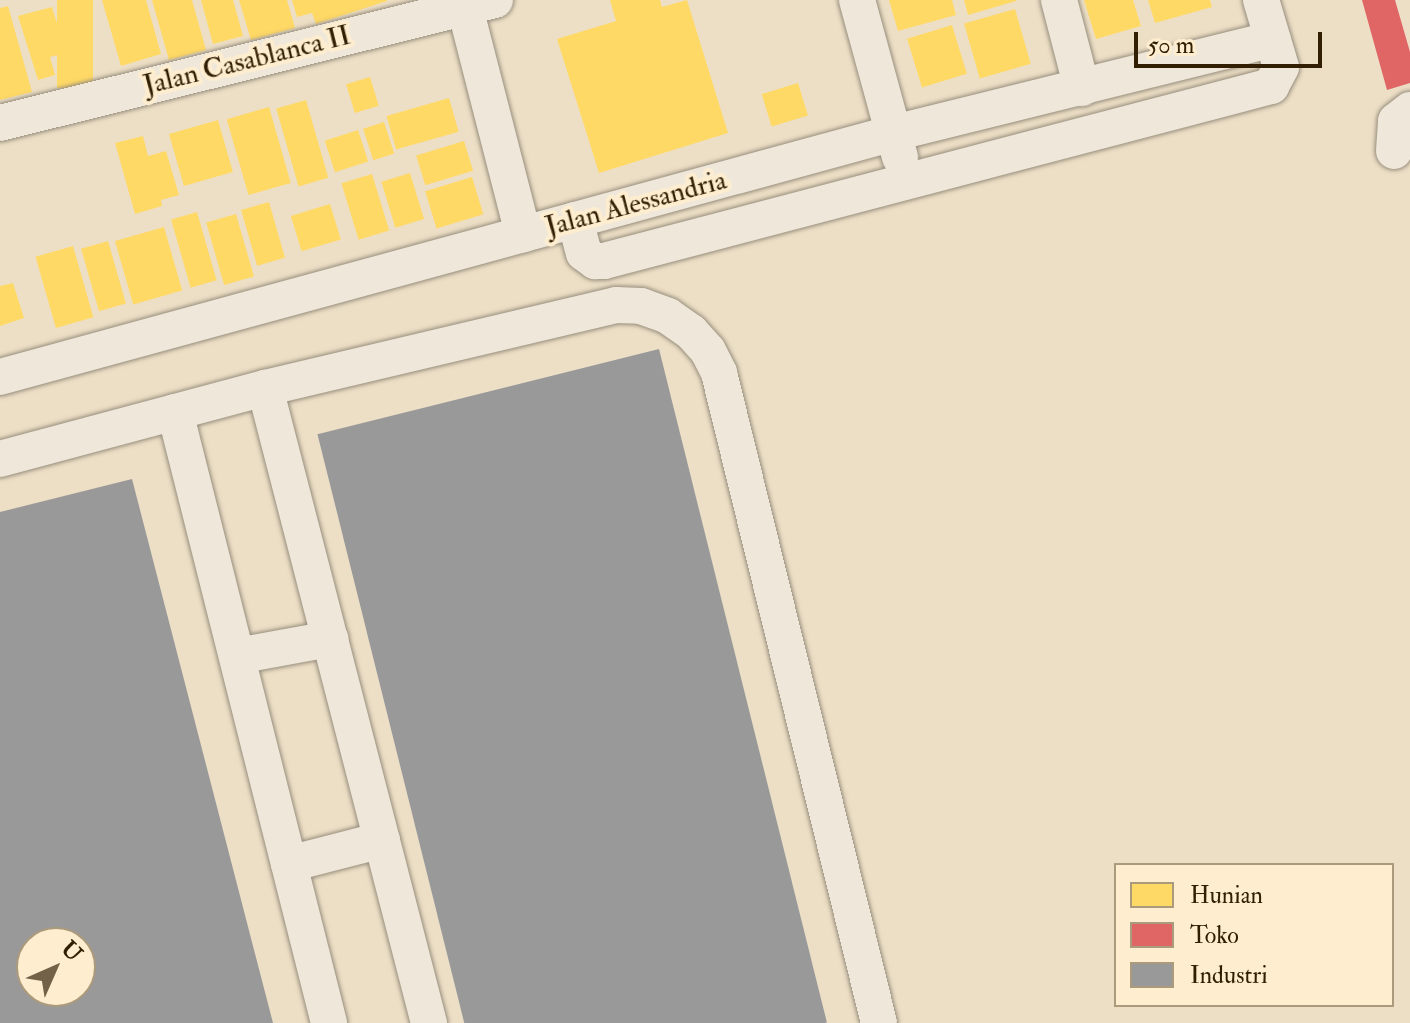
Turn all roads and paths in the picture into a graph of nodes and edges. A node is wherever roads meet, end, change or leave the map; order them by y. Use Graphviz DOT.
graph roads {
  1 [pos="857,0"];
  2 [pos="1059,0"];
  3 [pos="1261,0"];
  4 [pos="473,2"];
  5 [pos="1273,39"];
  6 [pos="1082,88"];
  7 [pos="1410,110"];
  8 [pos="0,123"];
  9 [pos="894,133"];
  10 [pos="1394,151"];
  11 [pos="907,182"];
  12 [pos="575,220"];
  13 [pos="523,234"];
  14 [pos="0,377"];
  15 [pos="265,388"];
  16 [pos="175,412"];
  17 [pos="0,459"];
  18 [pos="330,639"];
  19 [pos="237,656"];
  20 [pos="382,840"];
  21 [pos="289,864"];
  22 [pos="329,1023"];
  23 [pos="429,1023"];
  24 [pos="879,1023"];
  1 -- 9 [label="street"];
  2 -- 6 [label="street"];
  3 -- 5 [label="street"];
  4 -- 8 [label="street, Jalan Casablanca II"];
  4 -- 13 [label="street"];
  5 -- 6 [label="street, Jalan Alessandria"];
  5 -- 11 [label="street"];
  6 -- 9 [label="street, Jalan Alessandria"];
  7 -- 10 [label="street"];
  9 -- 11 [label="street"];
  9 -- 12 [label="street, Jalan Alessandria"];
  11 -- 12 [label="street"];
  12 -- 13 [label="street, Jalan Alessandria"];
  13 -- 14 [label="street, Jalan Alessandria"];
  15 -- 16 [label="street"];
  15 -- 18 [label="street"];
  15 -- 24 [label="street"];
  16 -- 17 [label="street"];
  16 -- 19 [label="street"];
  18 -- 19 [label="street"];
  18 -- 20 [label="street"];
  19 -- 21 [label="street"];
  20 -- 21 [label="street"];
  20 -- 23 [label="street"];
  21 -- 22 [label="street"];
}
